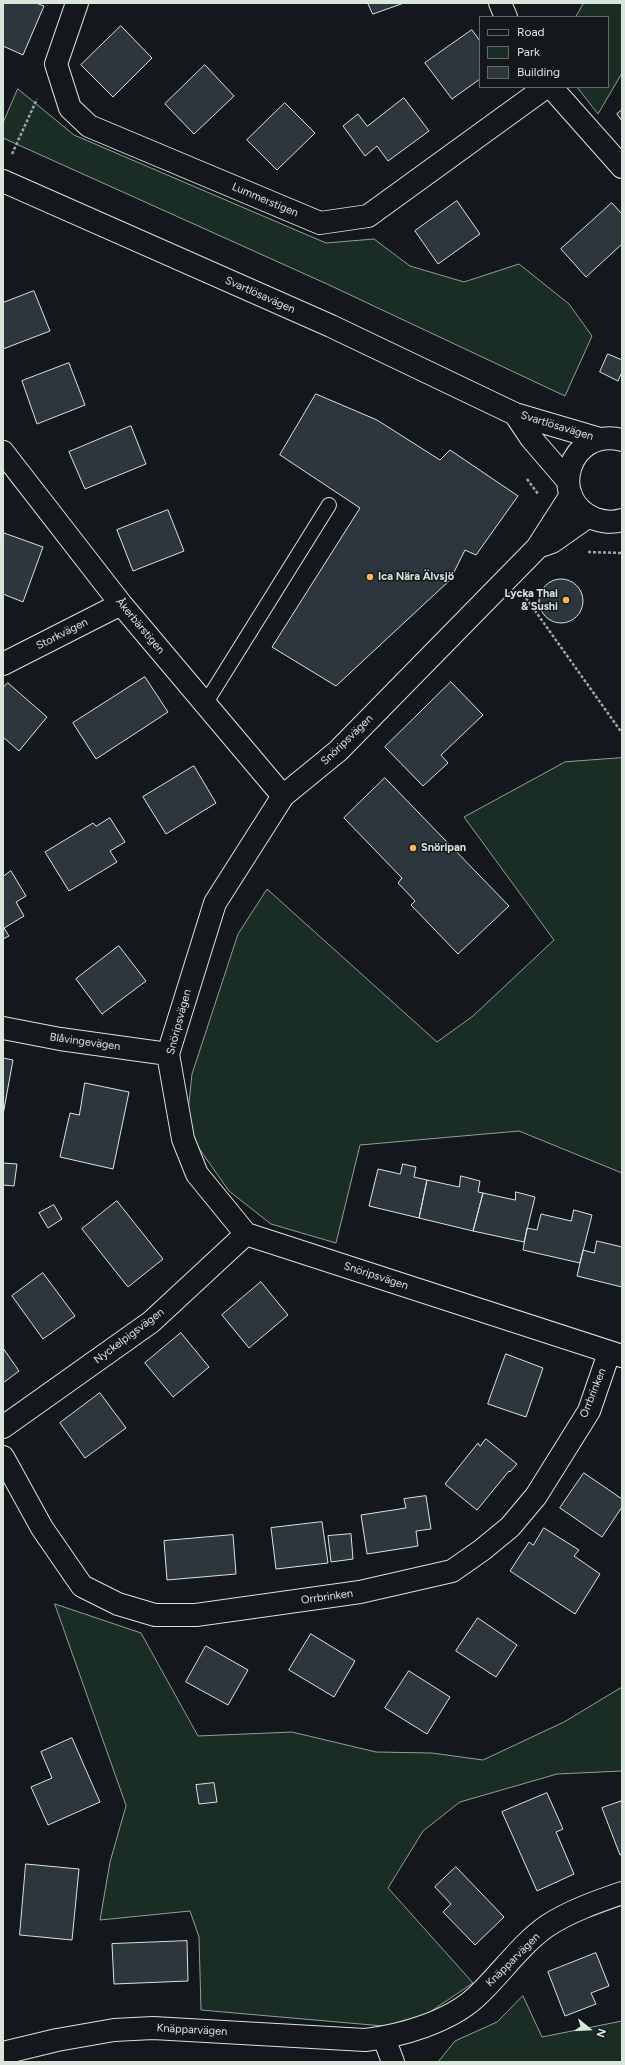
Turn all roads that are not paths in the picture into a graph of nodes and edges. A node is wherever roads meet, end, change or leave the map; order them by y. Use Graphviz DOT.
graph roads {
  1 [pos="77,3"];
  2 [pos="500,3"];
  3 [pos="506,16"];
  4 [pos="545,88"];
  5 [pos="552,88"];
  6 [pos="622,167"];
  7 [pos="6,171"];
  8 [pos="514,414"];
  9 [pos="600,439"];
  10 [pos="622,440"];
  11 [pos="3,452"];
  12 [pos="569,488"];
  13 [pos="329,505"];
  14 [pos="589,516"];
  15 [pos="622,520"];
  16 [pos="564,523"];
  17 [pos="121,604"];
  18 [pos="3,664"];
  19 [pos="205,704"];
  20 [pos="283,796"];
  21 [pos="3,1028"];
  22 [pos="168,1054"];
  23 [pos="246,1234"];
  24 [pos="616,1354"];
  25 [pos="3,1427"];
  26 [pos="3,1457"];
  27 [pos="622,1893"];
  28 [pos="384,2038"];
  29 [pos="3,2053"];
  30 [pos="393,2062"];
  1 -- 4 [label="street, Lummerstigen"];
  2 -- 3 [label="street"];
  5 -- 6 [label="street"];
  7 -- 8 [label="street, Svartlösavägen"];
  8 -- 9 [label="street, Svartlösavägen"];
  8 -- 12 [label="street, Svartlösavägen"];
  9 -- 10 [label="street"];
  9 -- 12 [label="street, Snöripsvägen"];
  11 -- 17 [label="street, Åkerbärstigen"];
  12 -- 14 [label="street, Svartlösavägen"];
  12 -- 16 [label="street, Snöripsvägen"];
  13 -- 19 [label="lane"];
  14 -- 15 [label="street"];
  14 -- 16 [label="street, Snöripsvägen"];
  16 -- 20 [label="street, Snöripsvägen"];
  17 -- 18 [label="street, Storkvägen"];
  17 -- 19 [label="street, Åkerbärstigen"];
  19 -- 20 [label="street, Åkerbärstigen"];
  20 -- 22 [label="street, Snöripsvägen"];
  21 -- 22 [label="street, Blåvingevägen"];
  22 -- 23 [label="street, Snöripsvägen"];
  23 -- 24 [label="street, Snöripsvägen"];
  23 -- 25 [label="street, Nyckelpigsvägen"];
  24 -- 26 [label="street, Orrbrinken"];
  27 -- 28 [label="street, Knäpparvägen"];
  28 -- 29 [label="street, Knäpparvägen"];
  28 -- 30 [label="street"];
}
